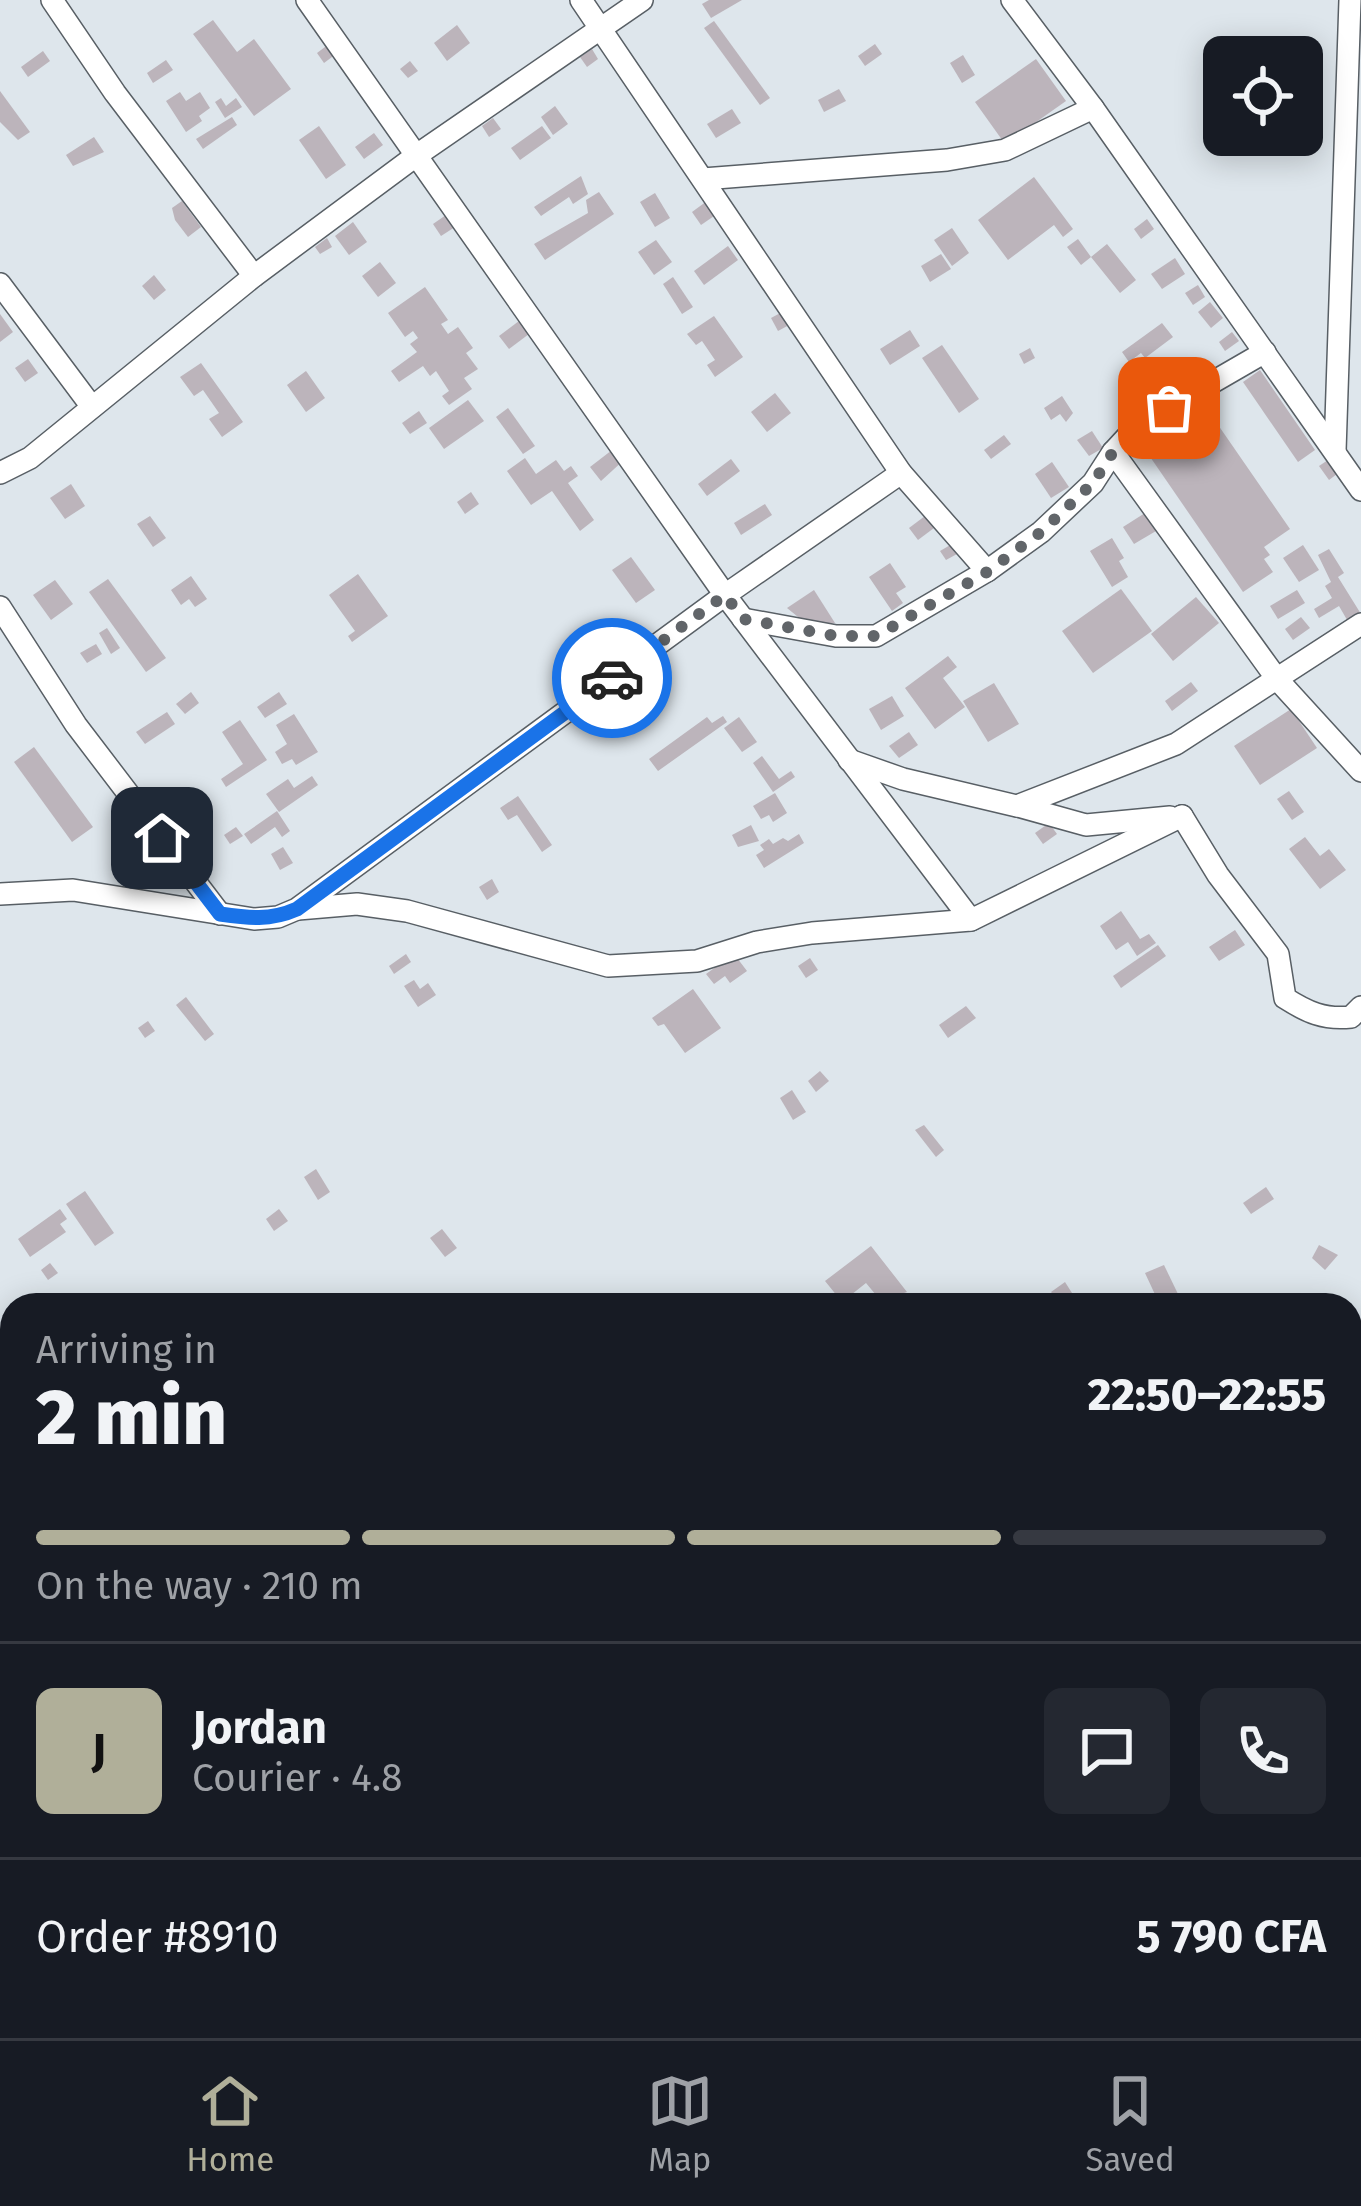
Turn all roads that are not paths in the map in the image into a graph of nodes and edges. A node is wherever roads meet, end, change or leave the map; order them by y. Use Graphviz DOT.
graph roads {
  1 [pos="52,0"];
  2 [pos="307,0"];
  3 [pos="581,0"];
  4 [pos="642,0"];
  5 [pos="1012,0"];
  6 [pos="1350,0"];
  7 [pos="1361,3"];
  8 [pos="601,30"];
  9 [pos="1093,108"];
  10 [pos="417,155"];
  11 [pos="703,179"];
  12 [pos="1352,228"];
  13 [pos="254,276"];
  14 [pos="0,284"];
  15 [pos="1265,352"];
  16 [pos="92,407"];
  17 [pos="1335,451"];
  18 [pos="1113,452"];
  19 [pos="0,473"];
  20 [pos="901,473"];
  21 [pos="1361,490"];
  22 [pos="987,572"];
  23 [pos="725,595"];
  24 [pos="0,607"];
  25 [pos="743,619"];
  26 [pos="1361,624"];
  27 [pos="1276,679"];
  28 [pos="848,760"];
  29 [pos="1361,771"];
  30 [pos="1017,806"];
  31 [pos="1182,816"];
  32 [pos="0,894"];
  33 [pos="297,909"];
  34 [pos="220,914"];
  35 [pos="971,920"];
  36 [pos="1361,1007"];
  1 -- 13 [label="street"];
  2 -- 10 [label="street"];
  3 -- 8 [label="street"];
  4 -- 8 [label="street"];
  5 -- 9 [label="street"];
  6 -- 7 [label="street"];
  6 -- 12 [label="street"];
  8 -- 10 [label="street"];
  8 -- 11 [label="street"];
  9 -- 11 [label="street"];
  9 -- 15 [label="street"];
  10 -- 13 [label="street"];
  10 -- 23 [label="street"];
  11 -- 20 [label="street"];
  12 -- 17 [label="street"];
  13 -- 16 [label="street"];
  14 -- 16 [label="street"];
  15 -- 17 [label="street"];
  15 -- 18 [label="street"];
  16 -- 19 [label="street"];
  17 -- 21 [label="street"];
  18 -- 22 [label="street"];
  18 -- 27 [label="street"];
  20 -- 22 [label="street"];
  20 -- 23 [label="street"];
  22 -- 25 [label="street"];
  23 -- 25 [label="street"];
  23 -- 33 [label="street"];
  24 -- 34 [label="street"];
  25 -- 28 [label="street"];
  26 -- 27 [label="street"];
  27 -- 29 [label="street"];
  27 -- 30 [label="street"];
  28 -- 30 [label="street"];
  28 -- 35 [label="street"];
  30 -- 31 [label="street"];
  31 -- 35 [label="street"];
  31 -- 36 [label="street"];
  32 -- 34 [label="street"];
  33 -- 34 [label="street"];
  33 -- 35 [label="street"];
}
